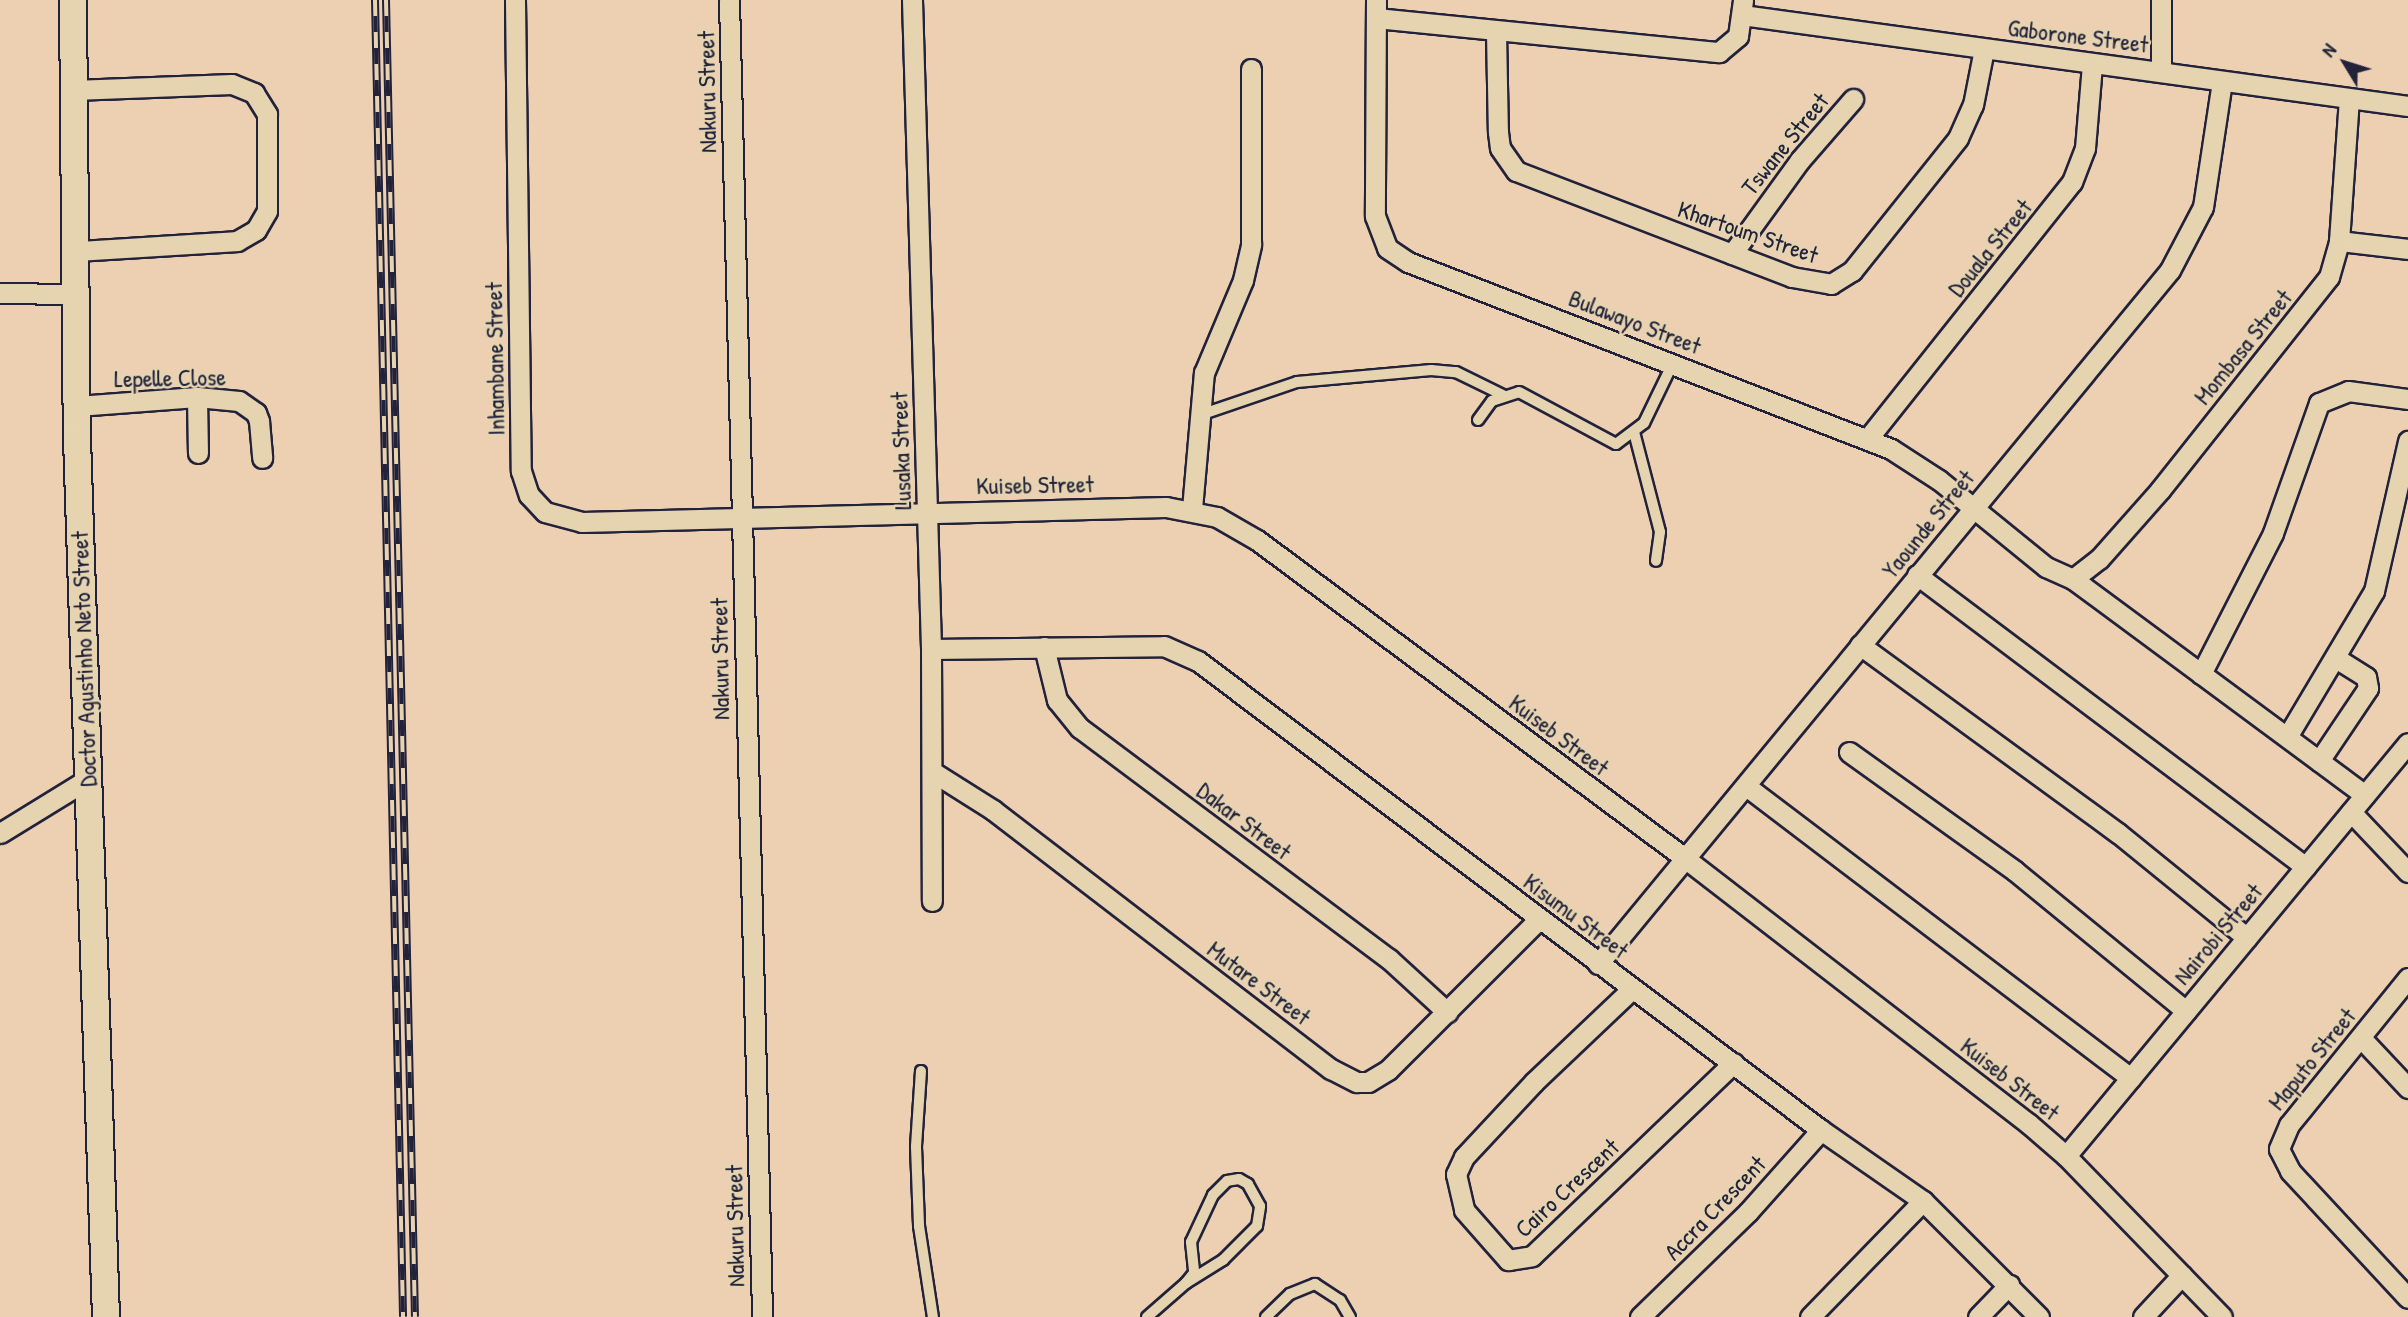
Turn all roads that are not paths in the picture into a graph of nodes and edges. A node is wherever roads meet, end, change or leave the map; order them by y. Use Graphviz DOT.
graph roads {
  1 [pos="73,0"];
  2 [pos="514,0"];
  3 [pos="729,0"];
  4 [pos="912,0"];
  5 [pos="2161,0"];
  6 [pos="1742,8"];
  7 [pos="1376,9"];
  8 [pos="1496,32"];
  9 [pos="1984,49"];
  10 [pos="2092,64"];
  11 [pos="1251,69"];
  12 [pos="2161,71"];
  13 [pos="2222,81"];
  14 [pos="73,90"];
  15 [pos="1853,99"];
  16 [pos="2349,99"];
  17 [pos="2408,106"];
  18 [pos="2339,241"];
  19 [pos="2408,249"];
  20 [pos="77,251"];
  21 [pos="1732,254"];
  22 [pos="0,293"];
  23 [pos="76,294"];
  24 [pos="1673,363"];
  25 [pos="1503,395"];
  26 [pos="197,397"];
  27 [pos="2408,398"];
  28 [pos="77,406"];
  29 [pos="1198,415"];
  30 [pos="1478,420"];
  31 [pos="1634,432"];
  32 [pos="1869,437"];
  33 [pos="2408,441"];
  34 [pos="198,453"];
  35 [pos="262,458"];
  36 [pos="1973,507"];
  37 [pos="1192,509"];
  38 [pos="927,512"];
  39 [pos="741,516"];
  40 [pos="1656,561"];
  41 [pos="1917,575"];
  42 [pos="2073,579"];
  43 [pos="1860,645"];
  44 [pos="1044,647"];
  45 [pos="931,649"];
  46 [pos="2336,658"];
  47 [pos="2200,674"];
  48 [pos="2287,737"];
  49 [pos="2408,743"];
  50 [pos="1849,752"];
  51 [pos="2319,761"];
  52 [pos="933,772"];
  53 [pos="88,779"];
  54 [pos="1746,786"];
  55 [pos="2365,795"];
  56 [pos="2351,812"];
  57 [pos="0,833"];
  58 [pos="1686,859"];
  59 [pos="2306,867"];
  60 [pos="2408,872"];
  61 [pos="932,901"];
  62 [pos="1539,919"];
  63 [pos="2247,938"];
  64 [pos="1598,964"];
  65 [pos="2408,978"];
  66 [pos="1632,989"];
  67 [pos="2186,1011"];
  68 [pos="1447,1012"];
  69 [pos="2361,1038"];
  70 [pos="1732,1063"];
  71 [pos="921,1071"];
  72 [pos="2131,1078"];
  73 [pos="2408,1088"];
  74 [pos="1821,1130"];
  75 [pos="2066,1156"];
  76 [pos="1923,1201"];
  77 [pos="2182,1275"];
  78 [pos="1186,1283"];
  79 [pos="2009,1285"];
  80 [pos="2408,1298"];
  81 [pos="106,1317"];
  82 [pos="762,1317"];
  83 [pos="933,1317"];
  84 [pos="1147,1317"];
  85 [pos="1266,1317"];
  86 [pos="1350,1317"];
  87 [pos="1640,1317"];
  88 [pos="1810,1317"];
  89 [pos="1978,1317"];
  90 [pos="2039,1317"];
  91 [pos="2143,1317"];
  92 [pos="2222,1317"];
  1 -- 14 [label="street, Doctor Agustinho Neto Street"];
  2 -- 39 [label="street, Inhambane Street"];
  3 -- 39 [label="street, Nakuru Street"];
  4 -- 38 [label="street, Lusaka Street"];
  5 -- 12 [label="street"];
  6 -- 8 [label="street"];
  6 -- 9 [label="street, Gaborone Street"];
  7 -- 8 [label="street"];
  7 -- 24 [label="street, Bulawayo Street"];
  8 -- 21 [label="street, Khartoum Street"];
  9 -- 10 [label="street, Gaborone Street"];
  9 -- 21 [label="street, Khartoum Street"];
  10 -- 12 [label="street, Gaborone Street"];
  10 -- 32 [label="street, Douala Street"];
  11 -- 29 [label="street"];
  12 -- 13 [label="street, Gaborone Street"];
  13 -- 16 [label="street, Gaborone Street"];
  13 -- 36 [label="street, Yaounde Street"];
  14 -- 20 [label="street, Doctor Agustinho Neto Street"];
  14 -- 20 [label="street"];
  15 -- 21 [label="street, Tswane Street"];
  16 -- 17 [label="street, Gaborone Street"];
  16 -- 18 [label="street, Mombasa Street"];
  18 -- 19 [label="street"];
  18 -- 42 [label="street, Mombasa Street"];
  20 -- 23 [label="street, Doctor Agustinho Neto Street"];
  22 -- 23 [label="street"];
  23 -- 28 [label="street, Doctor Agustinho Neto Street"];
  24 -- 31 [label="lane"];
  24 -- 32 [label="street, Bulawayo Street"];
  25 -- 29 [label="lane"];
  25 -- 30 [label="lane"];
  25 -- 31 [label="lane"];
  26 -- 28 [label="street, Lepelle Close"];
  26 -- 34 [label="street"];
  26 -- 35 [label="street, Lepelle Close"];
  27 -- 47 [label="street"];
  28 -- 53 [label="street, Doctor Agustinho Neto Street"];
  29 -- 37 [label="street"];
  31 -- 40 [label="lane"];
  32 -- 36 [label="street, Bulawayo Street"];
  33 -- 46 [label="street"];
  36 -- 41 [label="street, Yaounde Street"];
  36 -- 42 [label="street, Bulawayo Street"];
  37 -- 38 [label="street, Kuiseb Street"];
  37 -- 58 [label="street, Kuiseb Street"];
  38 -- 39 [label="street, Kuiseb Street"];
  38 -- 45 [label="street, Lusaka Street"];
  39 -- 82 [label="street, Nakuru Street"];
  41 -- 43 [label="street, Yaounde Street"];
  41 -- 59 [label="street"];
  42 -- 47 [label="street, Bulawayo Street"];
  43 -- 54 [label="street, Yaounde Street"];
  43 -- 63 [label="street"];
  44 -- 45 [label="street, Kisumu Street"];
  44 -- 62 [label="street, Kisumu Street"];
  44 -- 68 [label="street, Dakar Street"];
  45 -- 52 [label="street, Lusaka Street"];
  46 -- 48 [label="street"];
  46 -- 51 [label="street"];
  47 -- 48 [label="street, Bulawayo Street"];
  48 -- 51 [label="street, Bulawayo Street"];
  49 -- 55 [label="street, Nairobi Street"];
  50 -- 67 [label="street"];
  51 -- 55 [label="street, Bulawayo Street"];
  52 -- 61 [label="street, Lusaka Street"];
  52 -- 68 [label="street, Mutare Street"];
  53 -- 57 [label="street"];
  53 -- 81 [label="street, Doctor Agustinho Neto Street"];
  54 -- 58 [label="street, Yaounde Street"];
  54 -- 72 [label="street"];
  55 -- 56 [label="street, Nairobi Street"];
  56 -- 59 [label="street, Nairobi Street"];
  56 -- 60 [label="street"];
  58 -- 64 [label="street, Yaounde Street"];
  58 -- 75 [label="street, Kuiseb Street"];
  59 -- 63 [label="street, Nairobi Street"];
  62 -- 64 [label="street, Kisumu Street"];
  62 -- 68 [label="street, Mutare Street"];
  63 -- 67 [label="street, Nairobi Street"];
  64 -- 66 [label="street, Kisumu Street"];
  65 -- 69 [label="street, Maputo Street"];
  66 -- 70 [label="street, Kisumu Street"];
  66 -- 70 [label="street, Cairo Crescent"];
  67 -- 72 [label="street, Nairobi Street"];
  69 -- 73 [label="street"];
  69 -- 80 [label="street, Maputo Street"];
  70 -- 74 [label="street, Kisumu Street"];
  71 -- 83 [label="lane"];
  72 -- 75 [label="street, Nairobi Street"];
  74 -- 76 [label="street, Kisumu Street"];
  74 -- 87 [label="street, Accra Crescent"];
  75 -- 77 [label="street, Kuiseb Street"];
  76 -- 79 [label="street, Kisumu Street"];
  76 -- 88 [label="street"];
  77 -- 91 [label="street"];
  77 -- 92 [label="street, Kuiseb Street"];
  78 -- 78 [label="lane"];
  78 -- 84 [label="lane"];
  79 -- 89 [label="street"];
  79 -- 90 [label="street, Kisumu Street"];
  85 -- 86 [label="lane"];
}
